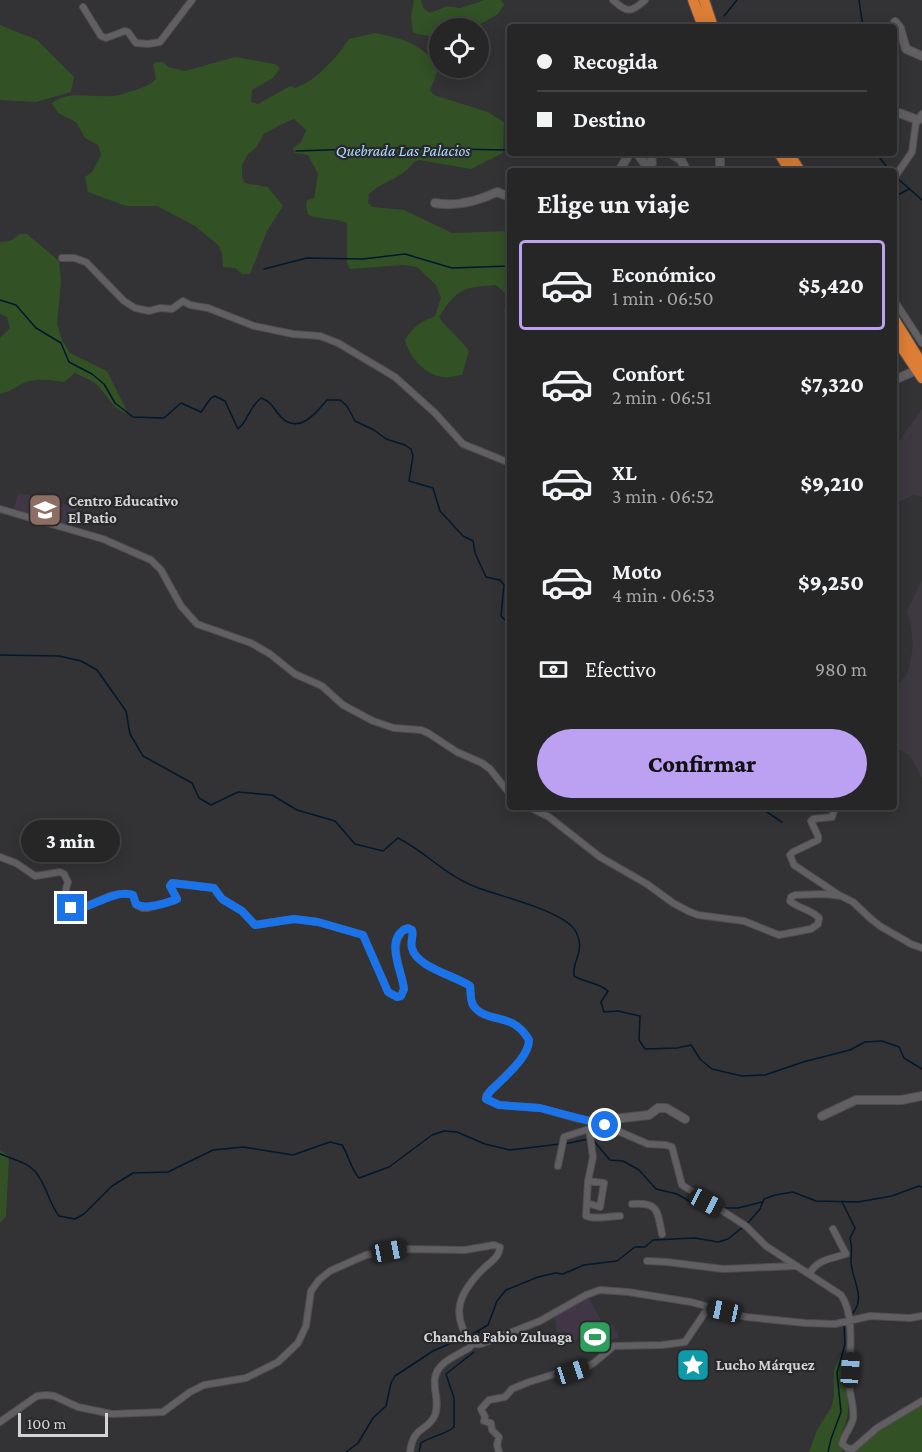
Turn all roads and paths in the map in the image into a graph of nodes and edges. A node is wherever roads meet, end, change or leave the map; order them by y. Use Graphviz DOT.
graph roads {
  1 [pos="192,0"];
  2 [pos="613,0"];
  3 [pos="645,0"];
  4 [pos="693,0"];
  5 [pos="704,0"];
  6 [pos="83,7"];
  7 [pos="701,24"];
  8 [pos="712,24"];
  9 [pos="897,24"];
  10 [pos="922,56"];
  11 [pos="897,113"];
  12 [pos="920,117"];
  13 [pos="639,156"];
  14 [pos="651,156"];
  15 [pos="675,156"];
  16 [pos="685,168"];
  17 [pos="897,174"];
  18 [pos="507,196"];
  19 [pos="435,203"];
  20 [pos="62,258"];
  21 [pos="897,305"];
  22 [pos="897,325"];
  23 [pos="897,340"];
  24 [pos="922,343"];
  25 [pos="920,371"];
  26 [pos="897,379"];
  27 [pos="507,461"];
  28 [pos="0,509"];
  29 [pos="507,790"];
  30 [pos="535,810"];
  31 [pos="835,810"];
  32 [pos="0,857"];
  33 [pos="841,896"];
  34 [pos="922,948"];
  35 [pos="922,1096"];
  36 [pos="822,1116"];
  37 [pos="685,1119"];
  38 [pos="605,1125"];
  39 [pos="589,1131"];
  40 [pos="558,1166"];
  41 [pos="588,1181"];
  42 [pos="586,1203"];
  43 [pos="632,1204"];
  44 [pos="620,1216"];
  45 [pos="832,1229"];
  46 [pos="662,1234"];
  47 [pos="646,1261"];
  48 [pos="795,1266"];
  49 [pos="809,1274"];
  50 [pos="708,1308"];
  51 [pos="922,1316"];
  52 [pos="849,1322"];
  53 [pos="472,1344"];
  54 [pos="922,1401"];
  55 [pos="0,1422"];
  56 [pos="410,1452"];
  57 [pos="499,1452"];
  1 -- 6 [label="street"];
  2 -- 3 [label="street"];
  4 -- 7 [label="highway"];
  5 -- 8 [label="highway"];
  9 -- 10 [label="street"];
  11 -- 12 [label="street"];
  12 -- 17 [label="street"];
  13 -- 14 [label="street"];
  15 -- 16 [label="street"];
  18 -- 19 [label="street"];
  20 -- 27 [label="street"];
  21 -- 24 [label="street"];
  22 -- 25 [label="highway"];
  23 -- 25 [label="highway"];
  25 -- 26 [label="street"];
  28 -- 29 [label="street"];
  30 -- 33 [label="street"];
  31 -- 33 [label="street"];
  32 -- 38 [label="street"];
  33 -- 34 [label="street"];
  35 -- 36 [label="street"];
  37 -- 38 [label="street"];
  38 -- 39 [label="street"];
  38 -- 48 [label="street"];
  39 -- 40 [label="street"];
  39 -- 41 [label="street"];
  41 -- 42 [label="street"];
  41 -- 42 [label="street"];
  42 -- 44 [label="street"];
  43 -- 46 [label="street"];
  45 -- 49 [label="street"];
  47 -- 48 [label="street"];
  48 -- 49 [label="street"];
  49 -- 52 [label="street"];
  50 -- 52 [label="street"];
  50 -- 53 [label="street"];
  50 -- 57 [label="street"];
  51 -- 52 [label="street"];
  52 -- 54 [label="street"];
  53 -- 55 [label="street"];
  53 -- 56 [label="street"];
}
